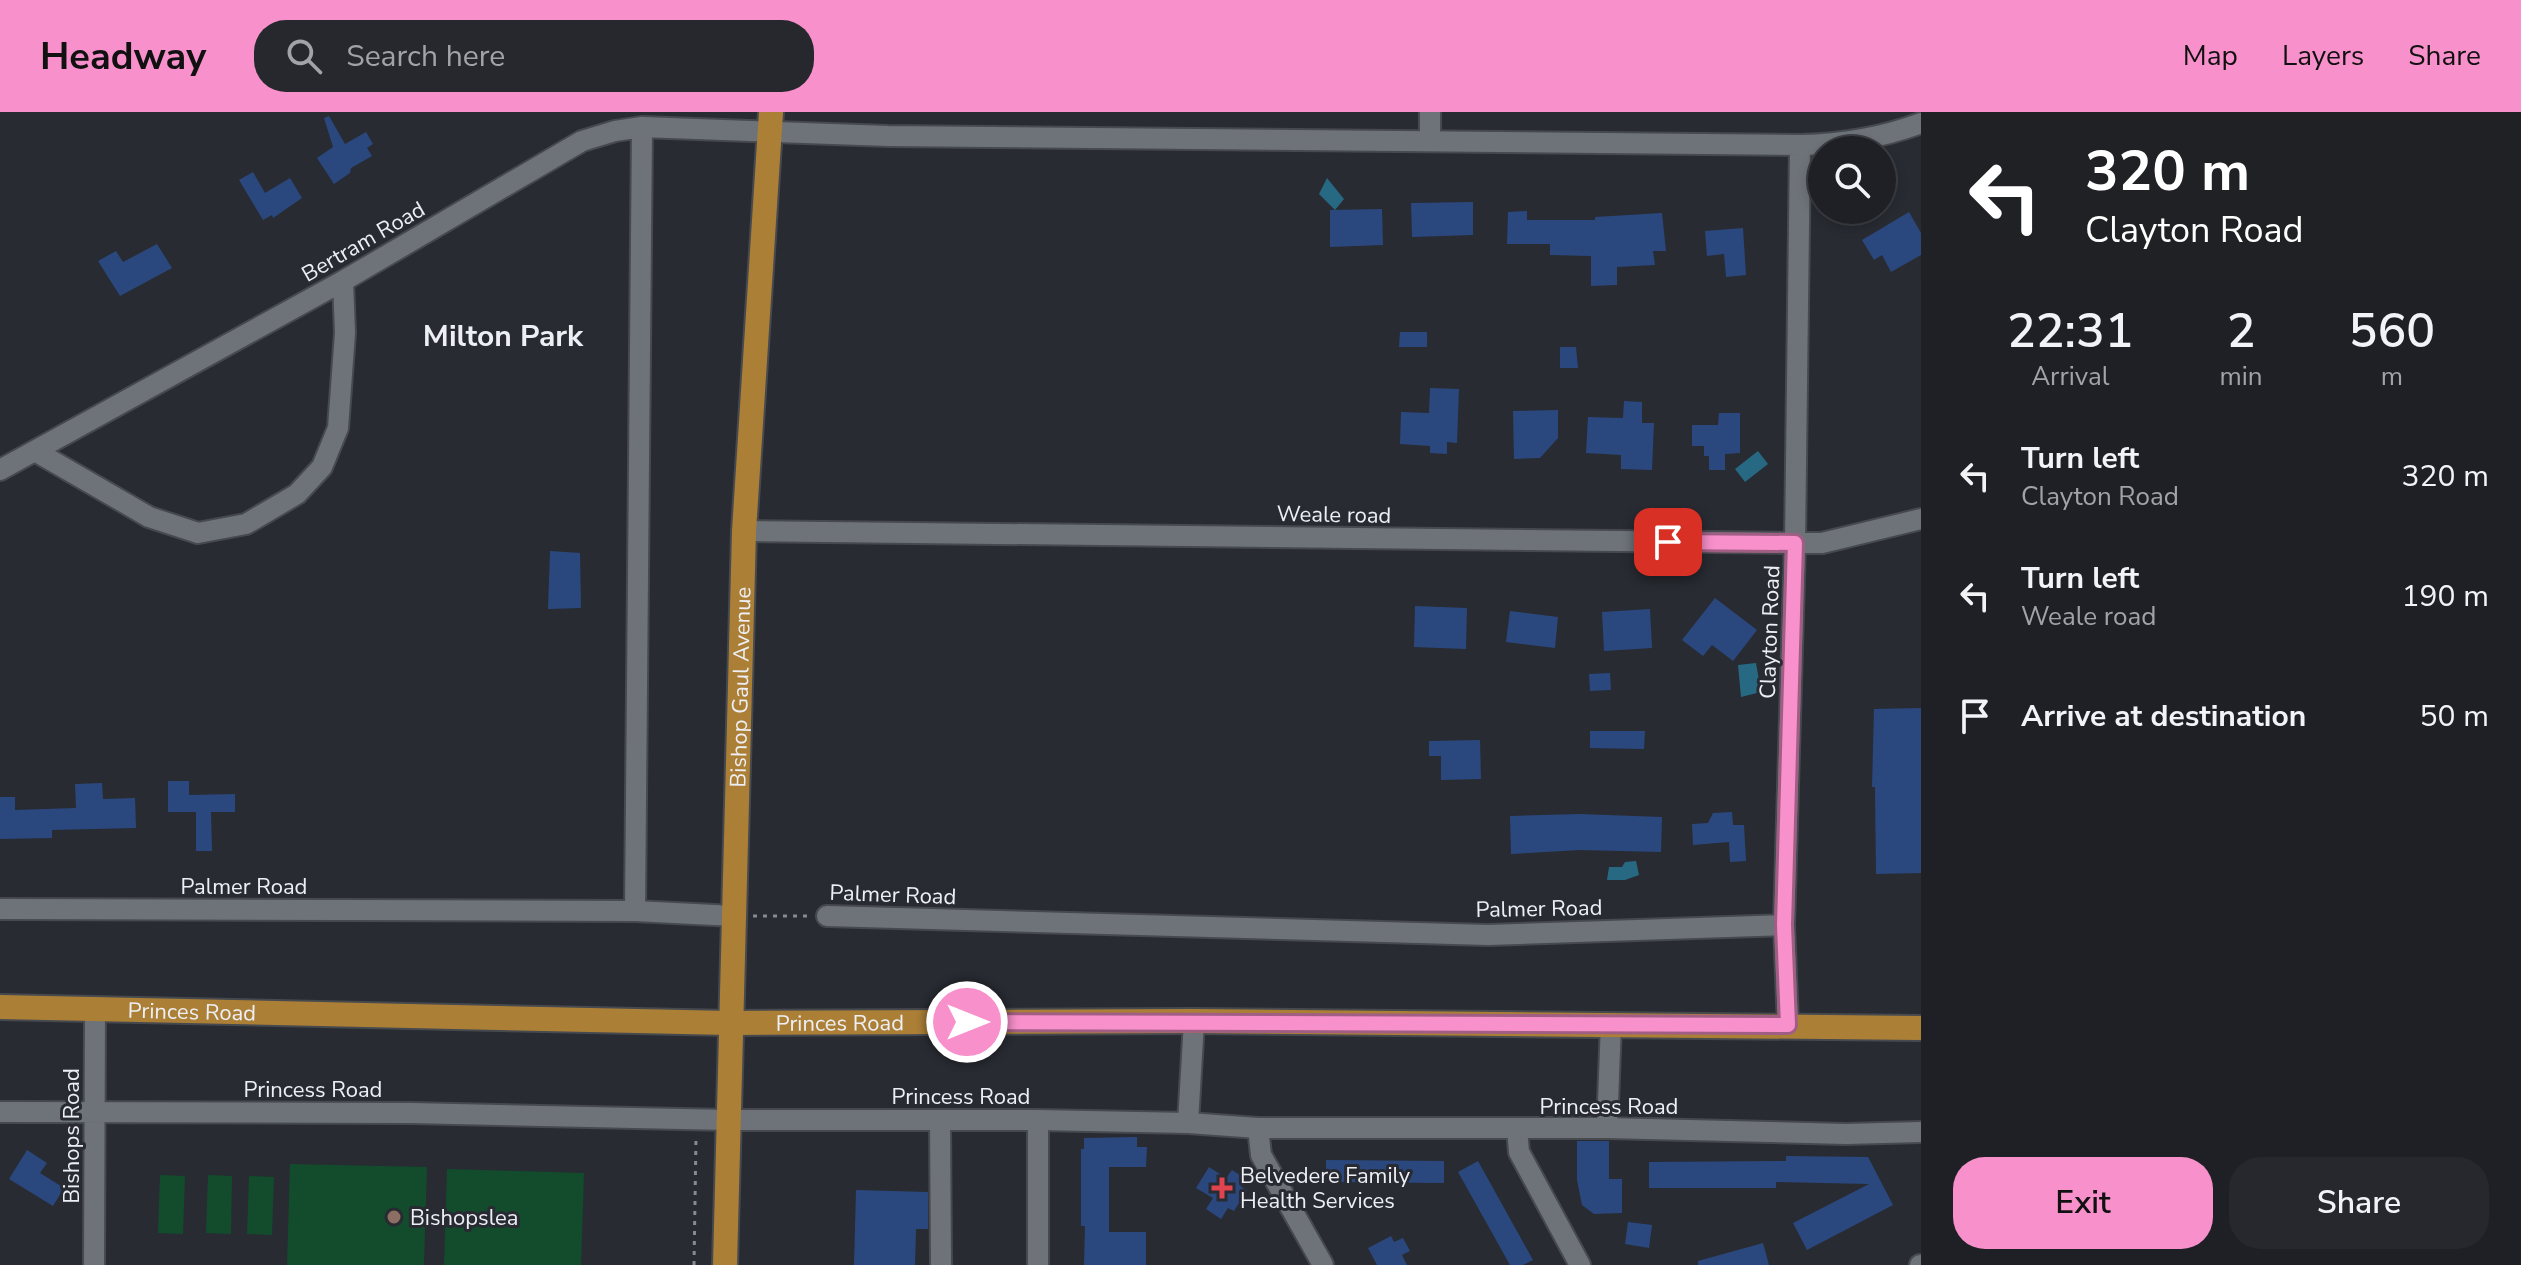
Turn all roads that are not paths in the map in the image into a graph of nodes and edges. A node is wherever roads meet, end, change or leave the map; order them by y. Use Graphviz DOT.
graph roads {
  1 [pos="1430,112"];
  2 [pos="770,123"];
  3 [pos="1921,123"];
  4 [pos="642,127"];
  5 [pos="1430,141"];
  6 [pos="1800,145"];
  7 [pos="343,281"];
  8 [pos="35,451"];
  9 [pos="0,470"];
  10 [pos="1921,519"];
  11 [pos="744,531"];
  12 [pos="1795,543"];
  13 [pos="0,909"];
  14 [pos="635,911"];
  15 [pos="734,916"];
  16 [pos="827,916"];
  17 [pos="1784,925"];
  18 [pos="0,1007"];
  19 [pos="95,1008"];
  20 [pos="1194,1021"];
  21 [pos="730,1023"];
  22 [pos="1611,1024"];
  23 [pos="1788,1025"];
  24 [pos="1921,1028"];
  25 [pos="0,1112"];
  26 [pos="95,1112"];
  27 [pos="727,1120"];
  28 [pos="940,1120"];
  29 [pos="1038,1120"];
  30 [pos="1188,1123"];
  31 [pos="1258,1128"];
  32 [pos="1607,1128"];
  33 [pos="1517,1129"];
  34 [pos="1921,1132"];
  35 [pos="94,1265"];
  36 [pos="725,1265"];
  37 [pos="941,1265"];
  38 [pos="1038,1265"];
  39 [pos="1323,1265"];
  40 [pos="1580,1265"];
  1 -- 5 [label="street"];
  2 -- 4 [label="street, Bertram Road"];
  2 -- 5 [label="street, Bertram Road"];
  2 -- 11 [label="main road, Bishop Gaul Avenue"];
  3 -- 6 [label="street, Bertram Road"];
  4 -- 7 [label="street, Bertram Road"];
  4 -- 14 [label="street"];
  5 -- 6 [label="street, Bertram Road"];
  6 -- 12 [label="street, Clayton Road"];
  7 -- 8 [label="street, Bertram Road"];
  7 -- 8 [label="street"];
  8 -- 9 [label="street, Bertram Road"];
  10 -- 12 [label="street, Weale road"];
  11 -- 12 [label="street, Weale road"];
  11 -- 15 [label="main road, Bishop Gaul Avenue"];
  12 -- 17 [label="street, Clayton Road"];
  13 -- 14 [label="street, Palmer Road"];
  14 -- 15 [label="street, Palmer Road"];
  15 -- 21 [label="main road, Bishop Gaul Avenue"];
  16 -- 17 [label="street, Palmer Road"];
  17 -- 23 [label="street, Clayton Road"];
  18 -- 19 [label="main road, Princes Road"];
  19 -- 21 [label="main road, Princes Road"];
  19 -- 26 [label="street, Bishops Road"];
  20 -- 21 [label="main road, Princes Road"];
  20 -- 22 [label="main road, Princes Road"];
  20 -- 30 [label="street"];
  21 -- 27 [label="main road, Bishop Gaul Avenue"];
  22 -- 23 [label="main road, Princes Road"];
  22 -- 32 [label="street"];
  23 -- 24 [label="main road, Princes Road"];
  25 -- 26 [label="street, Princess Road"];
  26 -- 27 [label="street, Princess Road"];
  26 -- 35 [label="street, Bishops Road"];
  27 -- 28 [label="street, Princess Road"];
  27 -- 36 [label="main road, Bishop Gaul Avenue"];
  28 -- 29 [label="street, Princess Road"];
  28 -- 37 [label="street"];
  29 -- 30 [label="street, Princess Road"];
  29 -- 38 [label="street"];
  30 -- 31 [label="street, Princess Road"];
  31 -- 33 [label="street, Princess Road"];
  31 -- 39 [label="street"];
  32 -- 33 [label="street, Princess Road"];
  32 -- 34 [label="street, Princess Road"];
  33 -- 40 [label="street"];
}
